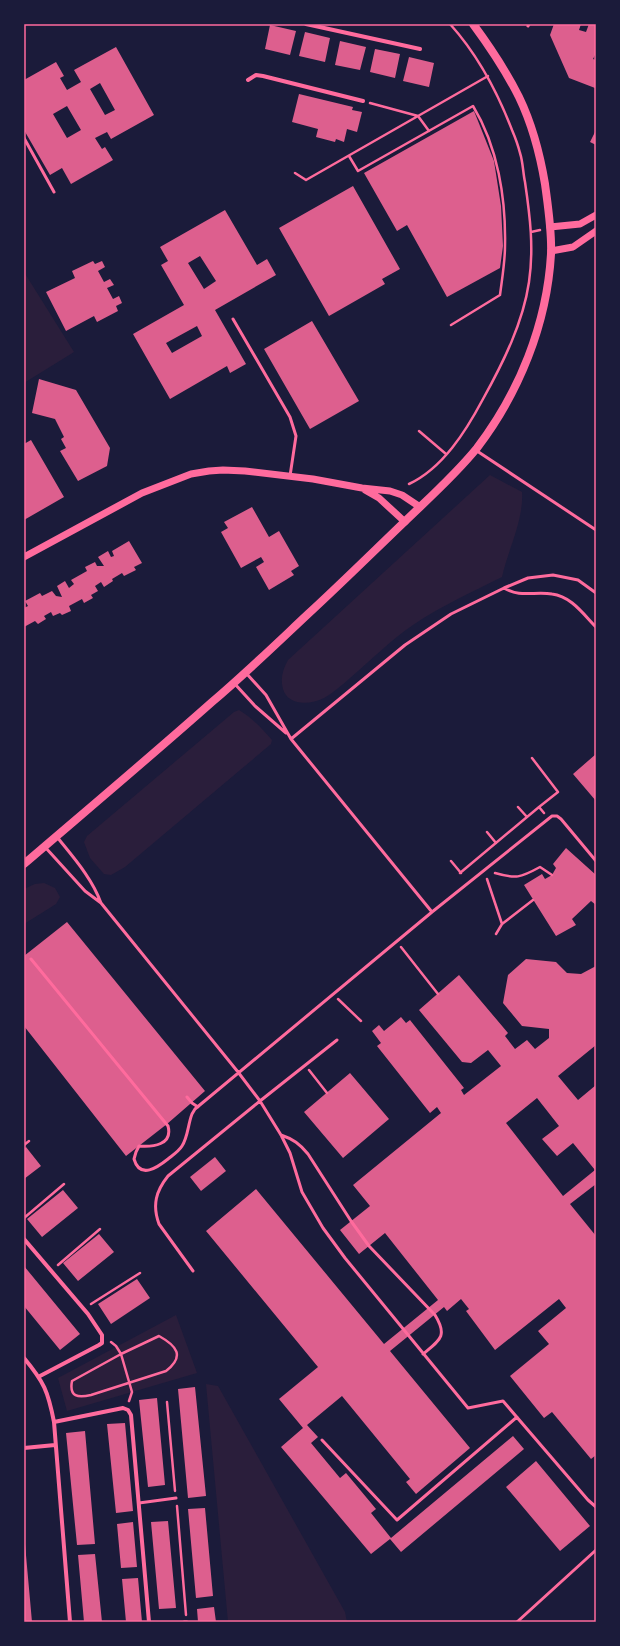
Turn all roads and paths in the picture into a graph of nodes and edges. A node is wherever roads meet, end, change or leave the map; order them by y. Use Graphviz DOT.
graph roads {
  1 [pos="306,24"];
  2 [pos="450,24"];
  3 [pos="473,24"];
  4 [pos="420,49"];
  5 [pos="488,76"];
  6 [pos="248,80"];
  7 [pos="363,101"];
  8 [pos="418,116"];
  9 [pos="429,131"];
  10 [pos="24,138"];
  11 [pos="349,156"];
  12 [pos="296,173"];
  13 [pos="54,192"];
  14 [pos="596,215"];
  15 [pos="550,227"];
  16 [pos="596,231"];
  17 [pos="551,251"];
  18 [pos="233,319"];
  19 [pos="451,325"];
  20 [pos="419,431"];
  21 [pos="476,450"];
  22 [pos="446,454"];
  23 [pos="290,476"];
  24 [pos="409,484"];
  25 [pos="362,488"];
  26 [pos="420,507"];
  27 [pos="405,522"];
  28 [pos="596,530"];
  29 [pos="24,557"];
  30 [pos="504,588"];
  31 [pos="596,593"];
  32 [pos="596,627"];
  33 [pos="245,672"];
  34 [pos="234,683"];
  35 [pos="288,734"];
  36 [pos="291,738"];
  37 [pos="532,758"];
  38 [pos="518,807"];
  39 [pos="539,807"];
  40 [pos="527,817"];
  41 [pos="548,818"];
  42 [pos="487,832"];
  43 [pos="56,836"];
  44 [pos="496,843"];
  45 [pos="44,846"];
  46 [pos="451,861"];
  47 [pos="596,861"];
  48 [pos="24,864"];
  49 [pos="484,870"];
  50 [pos="460,873"];
  51 [pos="552,875"];
  52 [pos="468,883"];
  53 [pos="489,884"];
  54 [pos="533,900"];
  55 [pos="101,903"];
  56 [pos="432,912"];
  57 [pos="502,924"];
  58 [pos="496,934"];
  59 [pos="397,941"];
  60 [pos="31,959"];
  61 [pos="333,994"];
  62 [pos="438,994"];
  63 [pos="361,1021"];
  64 [pos="337,1040"];
  65 [pos="306,1065"];
  66 [pos="238,1072"];
  67 [pos="327,1093"];
  68 [pos="187,1097"];
  69 [pos="260,1101"];
  70 [pos="198,1107"];
  71 [pos="281,1136"];
  72 [pos="29,1141"];
  73 [pos="24,1145"];
  74 [pos="64,1184"];
  75 [pos="24,1218"];
  76 [pos="100,1229"];
  77 [pos="24,1239"];
  78 [pos="51,1271"];
  79 [pos="193,1271"];
  80 [pos="140,1273"];
  81 [pos="84,1309"];
  82 [pos="102,1336"];
  83 [pos="121,1354"];
  84 [pos="423,1354"];
  85 [pos="24,1358"];
  86 [pos="40,1376"];
  87 [pos="129,1383"];
  88 [pos="167,1402"];
  89 [pos="126,1409"];
  90 [pos="517,1417"];
  91 [pos="54,1422"];
  92 [pos="322,1440"];
  93 [pos="55,1445"];
  94 [pos="24,1448"];
  95 [pos="176,1498"];
  96 [pos="138,1503"];
  97 [pos="596,1507"];
  98 [pos="596,1550"];
  99 [pos="70,1622"];
  100 [pos="149,1622"];
  101 [pos="185,1622"];
  102 [pos="517,1622"];
  1 -- 4 [label="street"];
  2 -- 5 [label="path"];
  3 -- 15 [label="main road"];
  5 -- 8 [label="path"];
  5 -- 22 [label="path"];
  6 -- 7 [label="street"];
  7 -- 8 [label="path"];
  8 -- 9 [label="path"];
  8 -- 11 [label="path"];
  9 -- 11 [label="path"];
  9 -- 19 [label="path"];
  10 -- 13 [label="lane"];
  11 -- 12 [label="path"];
  14 -- 15 [label="street"];
  15 -- 17 [label="main road"];
  16 -- 17 [label="street"];
  17 -- 21 [label="main road"];
  18 -- 23 [label="lane"];
  20 -- 22 [label="path"];
  21 -- 26 [label="main road"];
  21 -- 28 [label="lane"];
  22 -- 24 [label="path"];
  23 -- 25 [label="street"];
  23 -- 29 [label="street"];
  25 -- 26 [label="street"];
  25 -- 27 [label="street"];
  26 -- 27 [label="main road"];
  27 -- 33 [label="main road"];
  30 -- 31 [label="lane"];
  30 -- 32 [label="lane"];
  30 -- 36 [label="lane"];
  33 -- 34 [label="main road"];
  33 -- 35 [label="lane"];
  34 -- 35 [label="lane"];
  34 -- 43 [label="main road"];
  35 -- 36 [label="lane"];
  36 -- 56 [label="lane"];
  37 -- 39 [label="path"];
  38 -- 40 [label="path"];
  39 -- 40 [label="path"];
  39 -- 41 [label="path"];
  40 -- 44 [label="path"];
  41 -- 47 [label="lane"];
  41 -- 49 [label="lane"];
  42 -- 44 [label="path"];
  43 -- 45 [label="main road"];
  43 -- 55 [label="lane"];
  44 -- 50 [label="path"];
  45 -- 48 [label="main road"];
  45 -- 55 [label="lane"];
  46 -- 50 [label="path"];
  49 -- 51 [label="path"];
  49 -- 52 [label="lane"];
  50 -- 52 [label="path"];
  52 -- 56 [label="lane"];
  53 -- 57 [label="path"];
  54 -- 57 [label="path"];
  55 -- 66 [label="lane"];
  56 -- 59 [label="lane"];
  57 -- 58 [label="path"];
  59 -- 61 [label="lane"];
  59 -- 62 [label="path"];
  60 -- 70 [label="lane"];
  61 -- 63 [label="path"];
  61 -- 66 [label="lane"];
  64 -- 65 [label="lane"];
  65 -- 67 [label="path"];
  65 -- 69 [label="lane"];
  66 -- 69 [label="lane"];
  66 -- 70 [label="lane"];
  68 -- 70 [label="lane"];
  69 -- 71 [label="lane"];
  69 -- 79 [label="lane"];
  71 -- 84 [label="lane"];
  71 -- 84 [label="lane"];
  72 -- 73 [label="path"];
  74 -- 75 [label="path"];
  76 -- 78 [label="path"];
  77 -- 78 [label="street"];
  78 -- 81 [label="street"];
  80 -- 81 [label="path"];
  81 -- 82 [label="street"];
  82 -- 83 [label="path"];
  82 -- 86 [label="street"];
  83 -- 87 [label="path"];
  83 -- 87 [label="path"];
  83 -- 87 [label="path"];
  84 -- 90 [label="lane"];
  85 -- 86 [label="street"];
  86 -- 91 [label="street"];
  87 -- 89 [label="path"];
  88 -- 95 [label="path"];
  89 -- 91 [label="street"];
  89 -- 96 [label="street"];
  90 -- 92 [label="lane"];
  90 -- 97 [label="lane"];
  91 -- 93 [label="street"];
  93 -- 94 [label="street"];
  93 -- 99 [label="street"];
  95 -- 96 [label="lane"];
  95 -- 101 [label="path"];
  96 -- 100 [label="street"];
  98 -- 102 [label="lane"];
}
